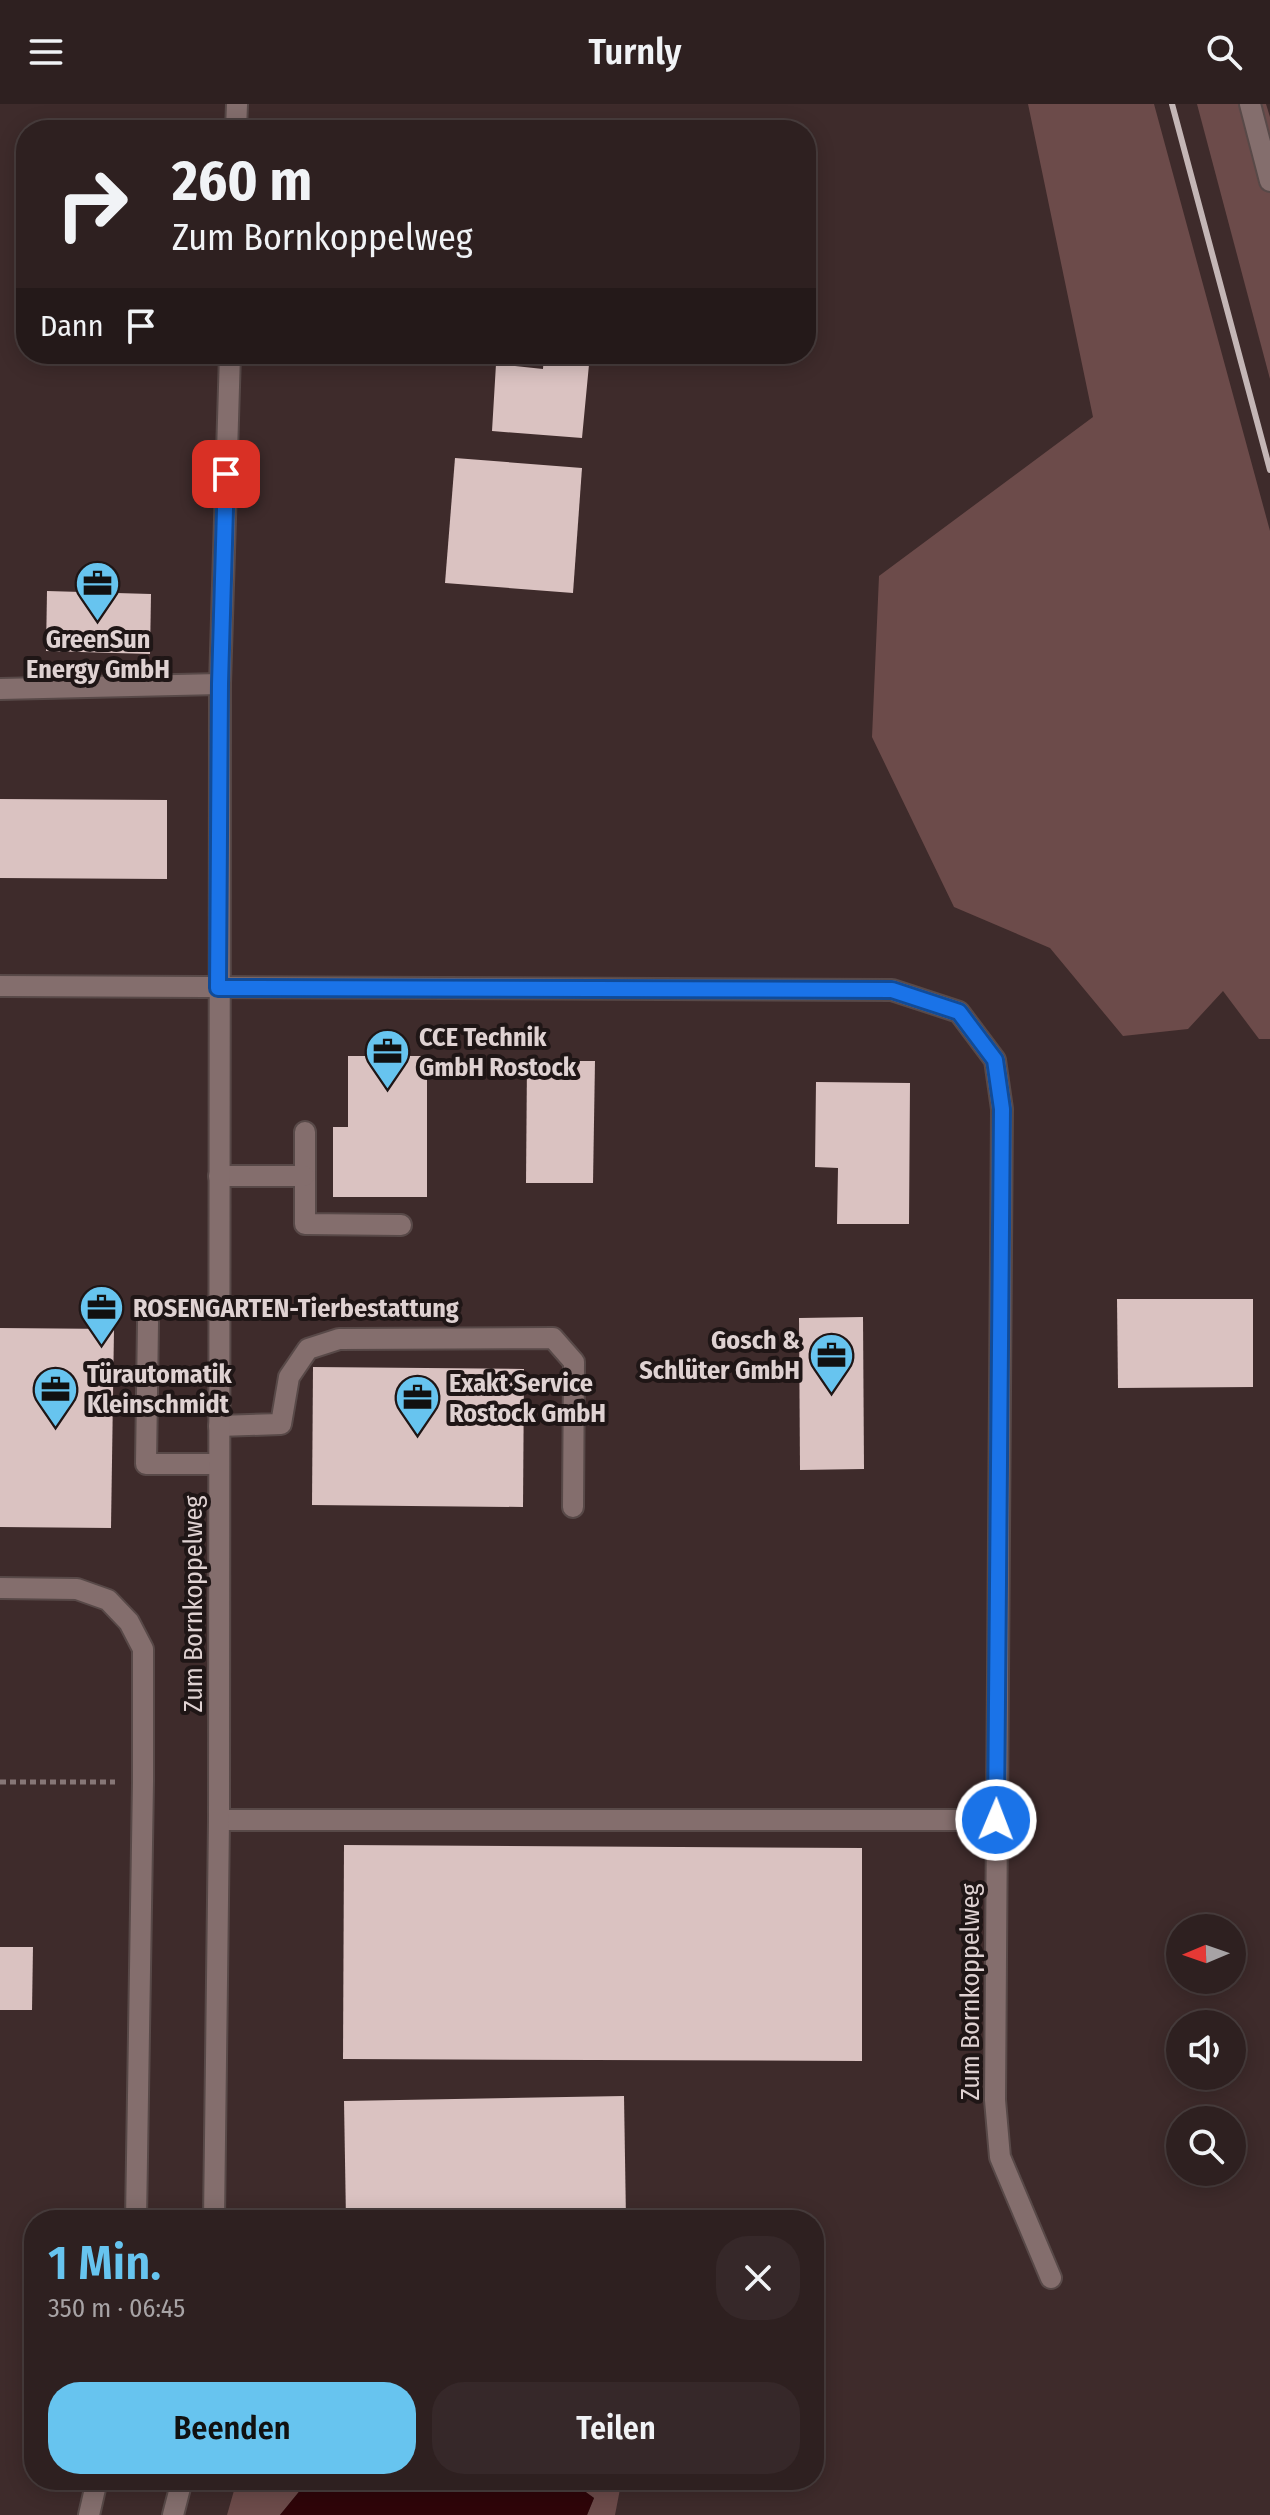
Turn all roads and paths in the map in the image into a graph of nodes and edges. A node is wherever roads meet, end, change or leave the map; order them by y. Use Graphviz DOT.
graph roads {
  1 [pos="1250,104"];
  2 [pos="1270,181"];
  3 [pos="230,364"];
  4 [pos="220,684"];
  5 [pos="0,689"];
  6 [pos="0,986"];
  7 [pos="218,988"];
  8 [pos="305,1132"];
  9 [pos="219,1176"];
  10 [pos="304,1176"];
  11 [pos="401,1225"];
  12 [pos="148,1322"];
  13 [pos="219,1426"];
  14 [pos="219,1464"];
  15 [pos="573,1507"];
  16 [pos="0,1588"];
  17 [pos="0,1782"];
  18 [pos="143,1782"];
  19 [pos="219,1820"];
  20 [pos="996,1820"];
  21 [pos="136,2210"];
  22 [pos="214,2210"];
  23 [pos="1051,2278"];
  24 [pos="95,2490"];
  25 [pos="179,2490"];
  26 [pos="89,2515"];
  27 [pos="173,2515"];
  1 -- 2 [label="street"];
  3 -- 4 [label="street, Zum Bornkoppelweg"];
  4 -- 5 [label="street"];
  4 -- 7 [label="street, Zum Bornkoppelweg"];
  6 -- 7 [label="street, Zum Bornkoppelweg"];
  7 -- 9 [label="street, Zum Bornkoppelweg"];
  7 -- 20 [label="street, Zum Bornkoppelweg"];
  8 -- 10 [label="street"];
  9 -- 10 [label="street"];
  9 -- 13 [label="street, Zum Bornkoppelweg"];
  10 -- 11 [label="street"];
  12 -- 14 [label="street"];
  13 -- 14 [label="street, Zum Bornkoppelweg"];
  13 -- 15 [label="street"];
  14 -- 19 [label="street, Zum Bornkoppelweg"];
  16 -- 18 [label="street"];
  17 -- 18 [label="path"];
  18 -- 21 [label="street"];
  19 -- 20 [label="street"];
  19 -- 22 [label="street, Zum Bornkoppelweg"];
  20 -- 23 [label="street, Zum Bornkoppelweg"];
  24 -- 26 [label="street"];
  25 -- 27 [label="street"];
}
